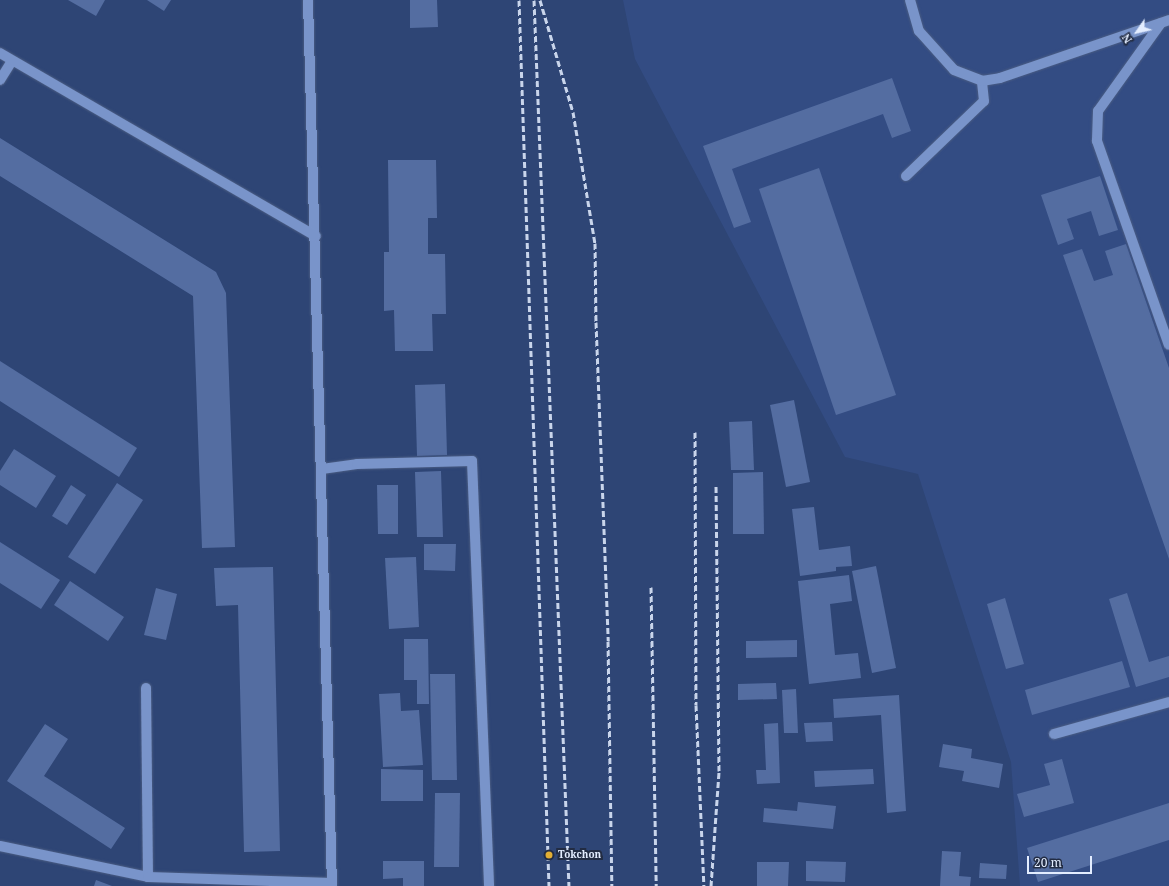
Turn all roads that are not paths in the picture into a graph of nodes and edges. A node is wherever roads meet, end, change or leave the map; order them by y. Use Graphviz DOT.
graph roads {
  1 [pos="308,0"];
  2 [pos="910,0"];
  3 [pos="1165,21"];
  4 [pos="0,53"];
  5 [pos="12,61"];
  6 [pos="0,80"];
  7 [pos="982,81"];
  8 [pos="906,176"];
  9 [pos="316,236"];
  10 [pos="1169,345"];
  11 [pos="322,469"];
  12 [pos="146,688"];
  13 [pos="1169,702"];
  14 [pos="1054,734"];
  15 [pos="0,846"];
  16 [pos="148,877"];
  17 [pos="332,884"];
  18 [pos="489,886"];
  1 -- 9 [label="street"];
  2 -- 7 [label="street"];
  3 -- 7 [label="street"];
  3 -- 10 [label="street"];
  4 -- 5 [label="street"];
  5 -- 6 [label="street"];
  5 -- 9 [label="street"];
  7 -- 8 [label="street"];
  9 -- 11 [label="street"];
  11 -- 17 [label="street"];
  11 -- 18 [label="street"];
  12 -- 16 [label="street"];
  13 -- 14 [label="street"];
  15 -- 16 [label="street"];
  16 -- 17 [label="street"];
}
